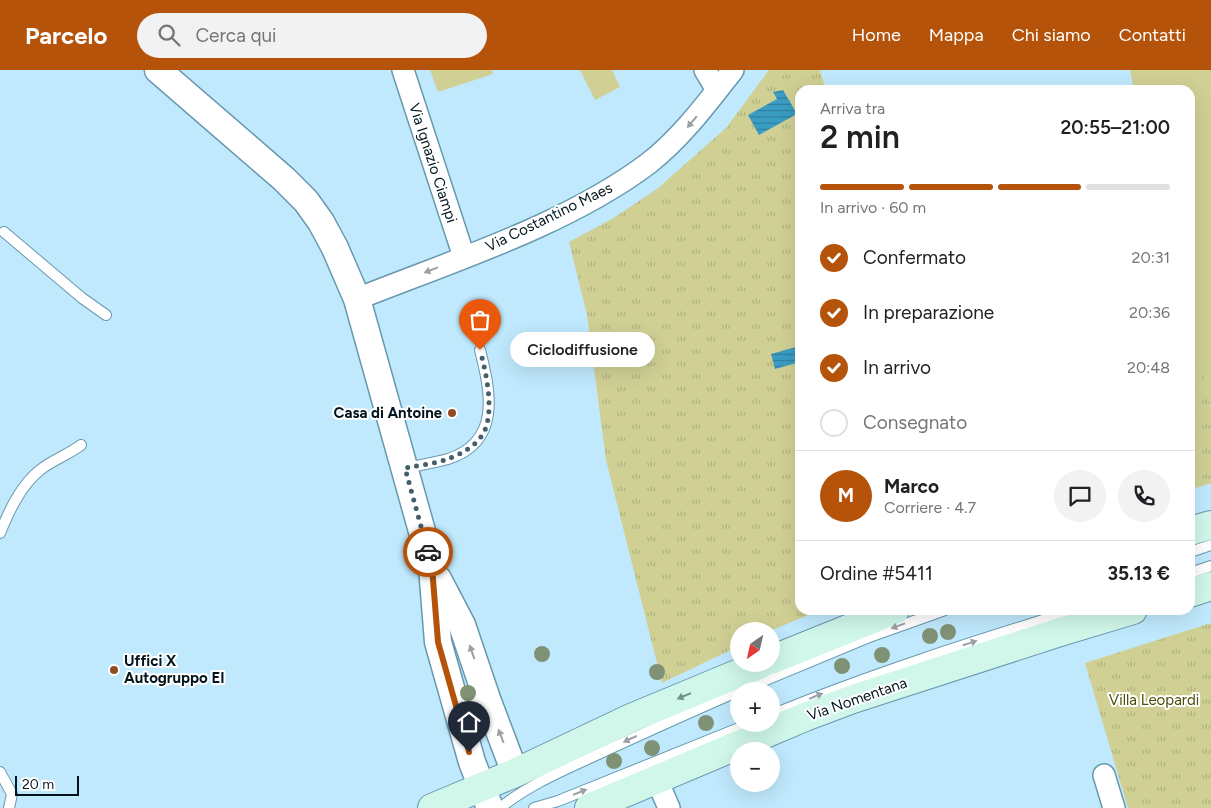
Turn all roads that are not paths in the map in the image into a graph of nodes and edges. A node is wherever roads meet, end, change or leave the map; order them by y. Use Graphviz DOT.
graph roads {
  1 [pos="158,70"];
  2 [pos="403,70"];
  3 [pos="705,70"];
  4 [pos="733,70"];
  5 [pos="717,90"];
  6 [pos="4,232"];
  7 [pos="464,257"];
  8 [pos="357,299"];
  9 [pos="106,315"];
  10 [pos="480,350"];
  11 [pos="81,445"];
  12 [pos="405,468"];
  13 [pos="1211,526"];
  14 [pos="1195,530"];
  15 [pos="0,533"];
  16 [pos="1211,545"];
  17 [pos="1195,550"];
  18 [pos="1211,566"];
  19 [pos="432,567"];
  20 [pos="1195,571"];
  21 [pos="1211,586"];
  22 [pos="1195,591"];
  23 [pos="883,615"];
  24 [pos="930,615"];
  25 [pos="1058,615"];
  26 [pos="1117,615"];
  27 [pos="780,656"];
  28 [pos="742,672"];
  29 [pos="761,682"];
  30 [pos="730,695"];
  31 [pos="487,699"];
  32 [pos="456,705"];
  33 [pos="780,711"];
  34 [pos="730,732"];
  35 [pos="0,772"];
  36 [pos="515,773"];
  37 [pos="1104,775"];
  38 [pos="657,780"];
  39 [pos="486,797"];
  40 [pos="9,808"];
  41 [pos="432,808"];
  42 [pos="500,808"];
  43 [pos="534,808"];
  44 [pos="589,808"];
  45 [pos="669,808"];
  46 [pos="1114,808"];
  1 -- 8 [label="street"];
  2 -- 7 [label="street, Via Ignazio Ciampi"];
  3 -- 5 [label="street"];
  4 -- 5 [label="street, Via Costantino Maes"];
  5 -- 7 [label="street, Via Costantino Maes, one-way"];
  6 -- 9 [label="lane"];
  7 -- 8 [label="street, Via Costantino Maes, one-way"];
  8 -- 12 [label="street"];
  10 -- 12 [label="lane"];
  11 -- 15 [label="lane"];
  12 -- 19 [label="street"];
  13 -- 14 [label="main road"];
  16 -- 17 [label="lane"];
  18 -- 20 [label="lane"];
  31 -- 19 [label="street, one-way"];
  19 -- 32 [label="street"];
  21 -- 22 [label="main road"];
  23 -- 27 [label="main road"];
  24 -- 29 [label="lane, one-way"];
  33 -- 25 [label="lane, Via Nomentana, one-way"];
  26 -- 38 [label="main road, Via Nomentana"];
  28 -- 36 [label="main road, one-way"];
  30 -- 42 [label="lane, one-way"];
  31 -- 32 [label="street"];
  36 -- 31 [label="street, one-way"];
  32 -- 39 [label="street"];
  43 -- 34 [label="lane, one-way"];
  35 -- 40 [label="lane"];
  36 -- 39 [label="main road"];
  37 -- 46 [label="street"];
  38 -- 44 [label="main road, Via Nomentana"];
  38 -- 45 [label="street"];
  39 -- 41 [label="main road"];
}
